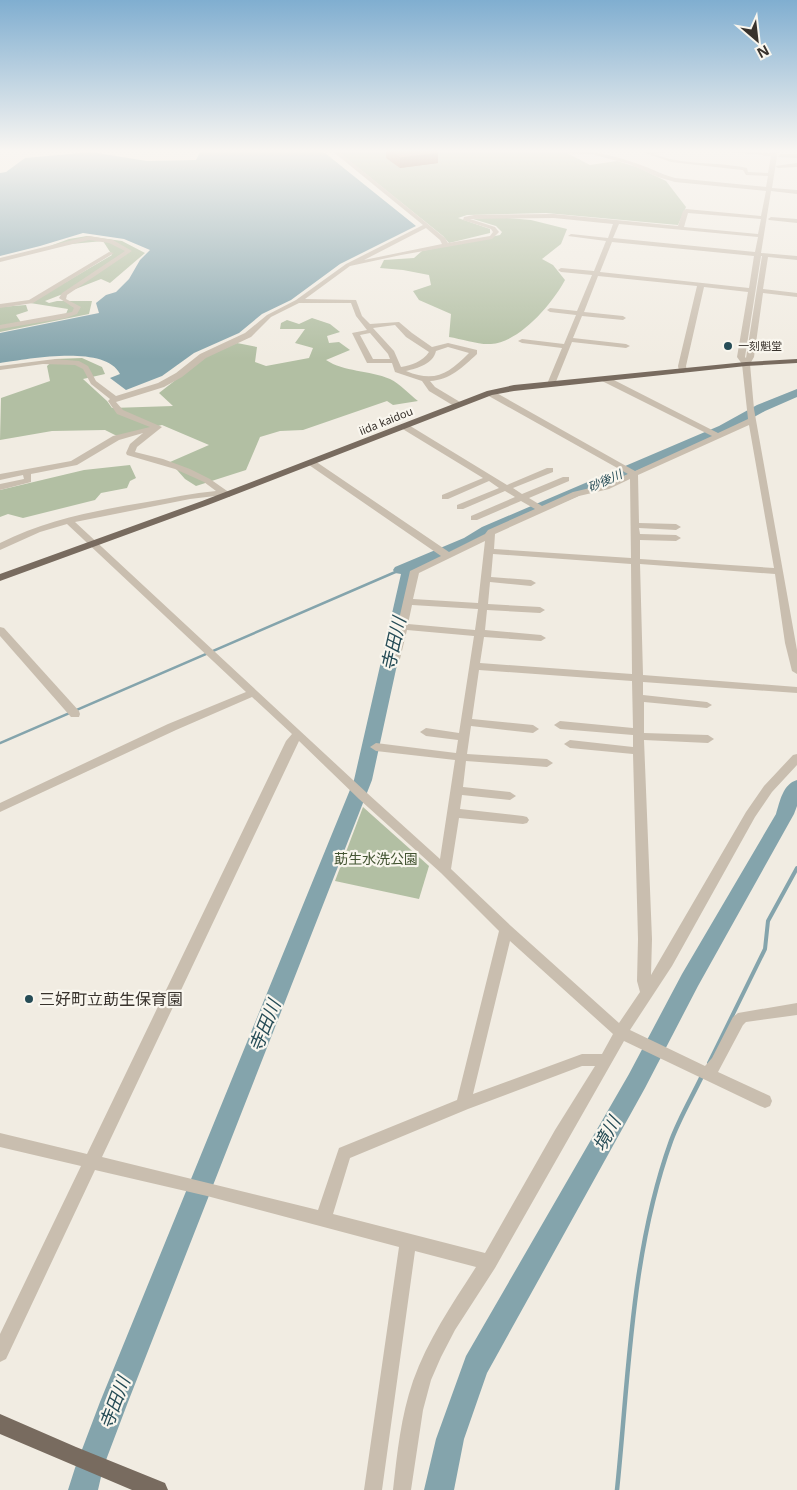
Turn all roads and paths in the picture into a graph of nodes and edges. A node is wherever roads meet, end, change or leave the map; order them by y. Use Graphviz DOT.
graph roads {
  1 [pos="418,220"];
  2 [pos="466,220"];
  3 [pos="589,220"];
  4 [pos="683,220"];
  5 [pos="767,220"];
  6 [pos="768,220"];
  7 [pos="783,220"];
  8 [pos="797,221"];
  9 [pos="617,222"];
  10 [pos="426,226"];
  11 [pos="681,227"];
  12 [pos="571,236"];
  13 [pos="762,236"];
  14 [pos="610,240"];
  15 [pos="446,245"];
  16 [pos="111,253"];
  17 [pos="762,254"];
  18 [pos="797,258"];
  19 [pos="0,260"];
  20 [pos="348,265"];
  21 [pos="561,270"];
  22 [pos="596,274"];
  23 [pos="701,285"];
  24 [pos="752,290"];
  25 [pos="760,291"];
  26 [pos="797,295"];
  27 [pos="298,301"];
  28 [pos="0,306"];
  29 [pos="550,310"];
  30 [pos="579,313"];
  31 [pos="623,318"];
  32 [pos="0,327"];
  33 [pos="371,329"];
  34 [pos="522,341"];
  35 [pos="568,343"];
  36 [pos="626,346"];
  37 [pos="431,350"];
  38 [pos="393,361"];
  39 [pos="797,361"];
  40 [pos="746,364"];
  41 [pos="0,368"];
  42 [pos="398,370"];
  43 [pos="683,371"];
  44 [pos="606,379"];
  45 [pos="426,381"];
  46 [pos="551,384"];
  47 [pos="490,392"];
  48 [pos="115,399"];
  49 [pos="457,404"];
  50 [pos="752,415"];
  51 [pos="404,426"];
  52 [pos="158,427"];
  53 [pos="717,436"];
  54 [pos="312,463"];
  55 [pos="550,470"];
  56 [pos="27,472"];
  57 [pos="634,473"];
  58 [pos="0,476"];
  59 [pos="490,478"];
  60 [pos="566,480"];
  61 [pos="0,487"];
  62 [pos="507,488"];
  63 [pos="226,494"];
  64 [pos="444,497"];
  65 [pos="521,497"];
  66 [pos="460,507"];
  67 [pos="541,509"];
  68 [pos="474,518"];
  69 [pos="69,521"];
  70 [pos="635,525"];
  71 [pos="676,527"];
  72 [pos="489,536"];
  73 [pos="635,536"];
  74 [pos="676,538"];
  75 [pos="94,544"];
  76 [pos="0,547"];
  77 [pos="489,551"];
  78 [pos="444,553"];
  79 [pos="636,561"];
  80 [pos="779,571"];
  81 [pos="0,578"];
  82 [pos="485,579"];
  83 [pos="531,583"];
  84 [pos="408,602"];
  85 [pos="483,606"];
  86 [pos="540,610"];
  87 [pos="402,627"];
  88 [pos="0,630"];
  89 [pos="478,633"];
  90 [pos="541,638"];
  91 [pos="395,659"];
  92 [pos="474,666"];
  93 [pos="797,672"];
  94 [pos="639,677"];
  95 [pos="797,690"];
  96 [pos="253,692"];
  97 [pos="638,698"];
  98 [pos="707,705"];
  99 [pos="75,714"];
  100 [pos="465,722"];
  101 [pos="560,725"];
  102 [pos="533,729"];
  103 [pos="426,732"];
  104 [pos="298,734"];
  105 [pos="639,734"];
  106 [pos="463,737"];
  107 [pos="708,740"];
  108 [pos="570,744"];
  109 [pos="376,747"];
  110 [pos="639,751"];
  111 [pos="460,757"];
  112 [pos="797,758"];
  113 [pos="548,763"];
  114 [pos="456,790"];
  115 [pos="510,796"];
  116 [pos="0,808"];
  117 [pos="453,813"];
  118 [pos="523,820"];
  119 [pos="445,870"];
  120 [pos="506,930"];
  121 [pos="647,993"];
  122 [pos="797,1009"];
  123 [pos="624,1034"];
  124 [pos="606,1062"];
  125 [pos="708,1074"];
  126 [pos="765,1102"];
  127 [pos="463,1104"];
  128 [pos="0,1140"];
  129 [pos="92,1162"];
  130 [pos="323,1219"];
  131 [pos="408,1241"];
  132 [pos="488,1262"];
  133 [pos="0,1353"];
  134 [pos="0,1424"];
  135 [pos="158,1490"];
  136 [pos="373,1490"];
  137 [pos="402,1490"];
  1 -- 10 [label="street"];
  2 -- 15 [label="street"];
  3 -- 9 [label="street"];
  4 -- 11 [label="street"];
  5 -- 13 [label="street"];
  6 -- 17 [label="street"];
  7 -- 8 [label="street"];
  9 -- 11 [label="street"];
  9 -- 14 [label="street"];
  10 -- 15 [label="street"];
  10 -- 20 [label="street"];
  11 -- 13 [label="street"];
  12 -- 14 [label="street"];
  13 -- 17 [label="street"];
  14 -- 17 [label="street"];
  14 -- 22 [label="street"];
  15 -- 20 [label="street"];
  16 -- 28 [label="street"];
  17 -- 18 [label="street"];
  17 -- 24 [label="street"];
  17 -- 25 [label="street"];
  19 -- 32 [label="street"];
  20 -- 27 [label="street"];
  21 -- 22 [label="street"];
  22 -- 23 [label="street"];
  22 -- 30 [label="street"];
  23 -- 24 [label="street"];
  23 -- 43 [label="street"];
  24 -- 40 [label="street"];
  25 -- 26 [label="street"];
  25 -- 40 [label="street"];
  27 -- 33 [label="street"];
  27 -- 48 [label="street"];
  29 -- 30 [label="street"];
  30 -- 31 [label="street"];
  30 -- 35 [label="street"];
  33 -- 37 [label="street"];
  33 -- 38 [label="street"];
  33 -- 38 [label="street"];
  34 -- 35 [label="street"];
  35 -- 36 [label="street"];
  35 -- 46 [label="street"];
  37 -- 42 [label="street"];
  37 -- 45 [label="street"];
  38 -- 42 [label="street"];
  39 -- 40 [label="main road, iida kaidou"];
  40 -- 43 [label="main road, iida kaidou"];
  40 -- 50 [label="street"];
  41 -- 48 [label="street"];
  42 -- 45 [label="street"];
  43 -- 44 [label="main road, iida kaidou"];
  44 -- 46 [label="main road, iida kaidou"];
  44 -- 53 [label="street"];
  45 -- 49 [label="street"];
  46 -- 47 [label="main road, iida kaidou"];
  47 -- 49 [label="main road, iida kaidou"];
  47 -- 57 [label="street"];
  48 -- 52 [label="street"];
  49 -- 51 [label="main road, iida kaidou"];
  50 -- 53 [label="street"];
  50 -- 80 [label="street"];
  51 -- 54 [label="main road, iida kaidou"];
  51 -- 59 [label="street"];
  52 -- 56 [label="street"];
  52 -- 63 [label="street"];
  53 -- 57 [label="street"];
  54 -- 63 [label="main road, iida kaidou"];
  54 -- 78 [label="street"];
  55 -- 62 [label="street"];
  56 -- 58 [label="street"];
  56 -- 61 [label="street"];
  57 -- 67 [label="street"];
  57 -- 70 [label="street"];
  59 -- 62 [label="street"];
  59 -- 64 [label="street"];
  60 -- 65 [label="street"];
  62 -- 65 [label="street"];
  62 -- 66 [label="street"];
  63 -- 69 [label="street"];
  63 -- 75 [label="main road, iida kaidou"];
  65 -- 67 [label="street"];
  65 -- 68 [label="street"];
  67 -- 72 [label="street"];
  69 -- 75 [label="street"];
  69 -- 76 [label="street"];
  70 -- 71 [label="street"];
  70 -- 73 [label="street"];
  72 -- 77 [label="street"];
  72 -- 78 [label="street"];
  73 -- 74 [label="street"];
  73 -- 79 [label="street"];
  75 -- 81 [label="main road, iida kaidou"];
  75 -- 96 [label="street"];
  77 -- 79 [label="street"];
  77 -- 82 [label="street"];
  78 -- 84 [label="street"];
  79 -- 80 [label="street"];
  79 -- 94 [label="street"];
  80 -- 93 [label="street"];
  82 -- 83 [label="street"];
  82 -- 85 [label="street"];
  84 -- 85 [label="street"];
  84 -- 87 [label="street"];
  85 -- 86 [label="street"];
  85 -- 89 [label="street"];
  87 -- 89 [label="street"];
  87 -- 91 [label="street"];
  88 -- 99 [label="street"];
  89 -- 90 [label="street"];
  89 -- 92 [label="street"];
  92 -- 94 [label="street"];
  92 -- 100 [label="street"];
  94 -- 95 [label="street"];
  94 -- 97 [label="street"];
  96 -- 104 [label="street"];
  96 -- 116 [label="street"];
  97 -- 98 [label="street"];
  97 -- 105 [label="street"];
  100 -- 102 [label="street"];
  100 -- 106 [label="street"];
  101 -- 105 [label="street"];
  103 -- 106 [label="street"];
  104 -- 119 [label="street"];
  104 -- 129 [label="street"];
  105 -- 107 [label="street"];
  105 -- 110 [label="street"];
  106 -- 111 [label="street"];
  108 -- 110 [label="street"];
  109 -- 111 [label="street"];
  110 -- 121 [label="street"];
  111 -- 113 [label="street"];
  111 -- 114 [label="street"];
  112 -- 121 [label="street"];
  114 -- 115 [label="street"];
  114 -- 117 [label="street"];
  117 -- 118 [label="street"];
  117 -- 119 [label="street"];
  119 -- 120 [label="street"];
  120 -- 123 [label="street"];
  120 -- 127 [label="street"];
  121 -- 123 [label="street"];
  122 -- 125 [label="street"];
  123 -- 124 [label="street"];
  123 -- 125 [label="street"];
  124 -- 127 [label="street"];
  124 -- 132 [label="street"];
  125 -- 126 [label="street"];
  127 -- 130 [label="street"];
  128 -- 129 [label="street"];
  129 -- 130 [label="street"];
  129 -- 133 [label="street"];
  130 -- 131 [label="street"];
  131 -- 132 [label="street"];
  131 -- 136 [label="street"];
  132 -- 137 [label="street"];
  134 -- 135 [label="main road"];
}
